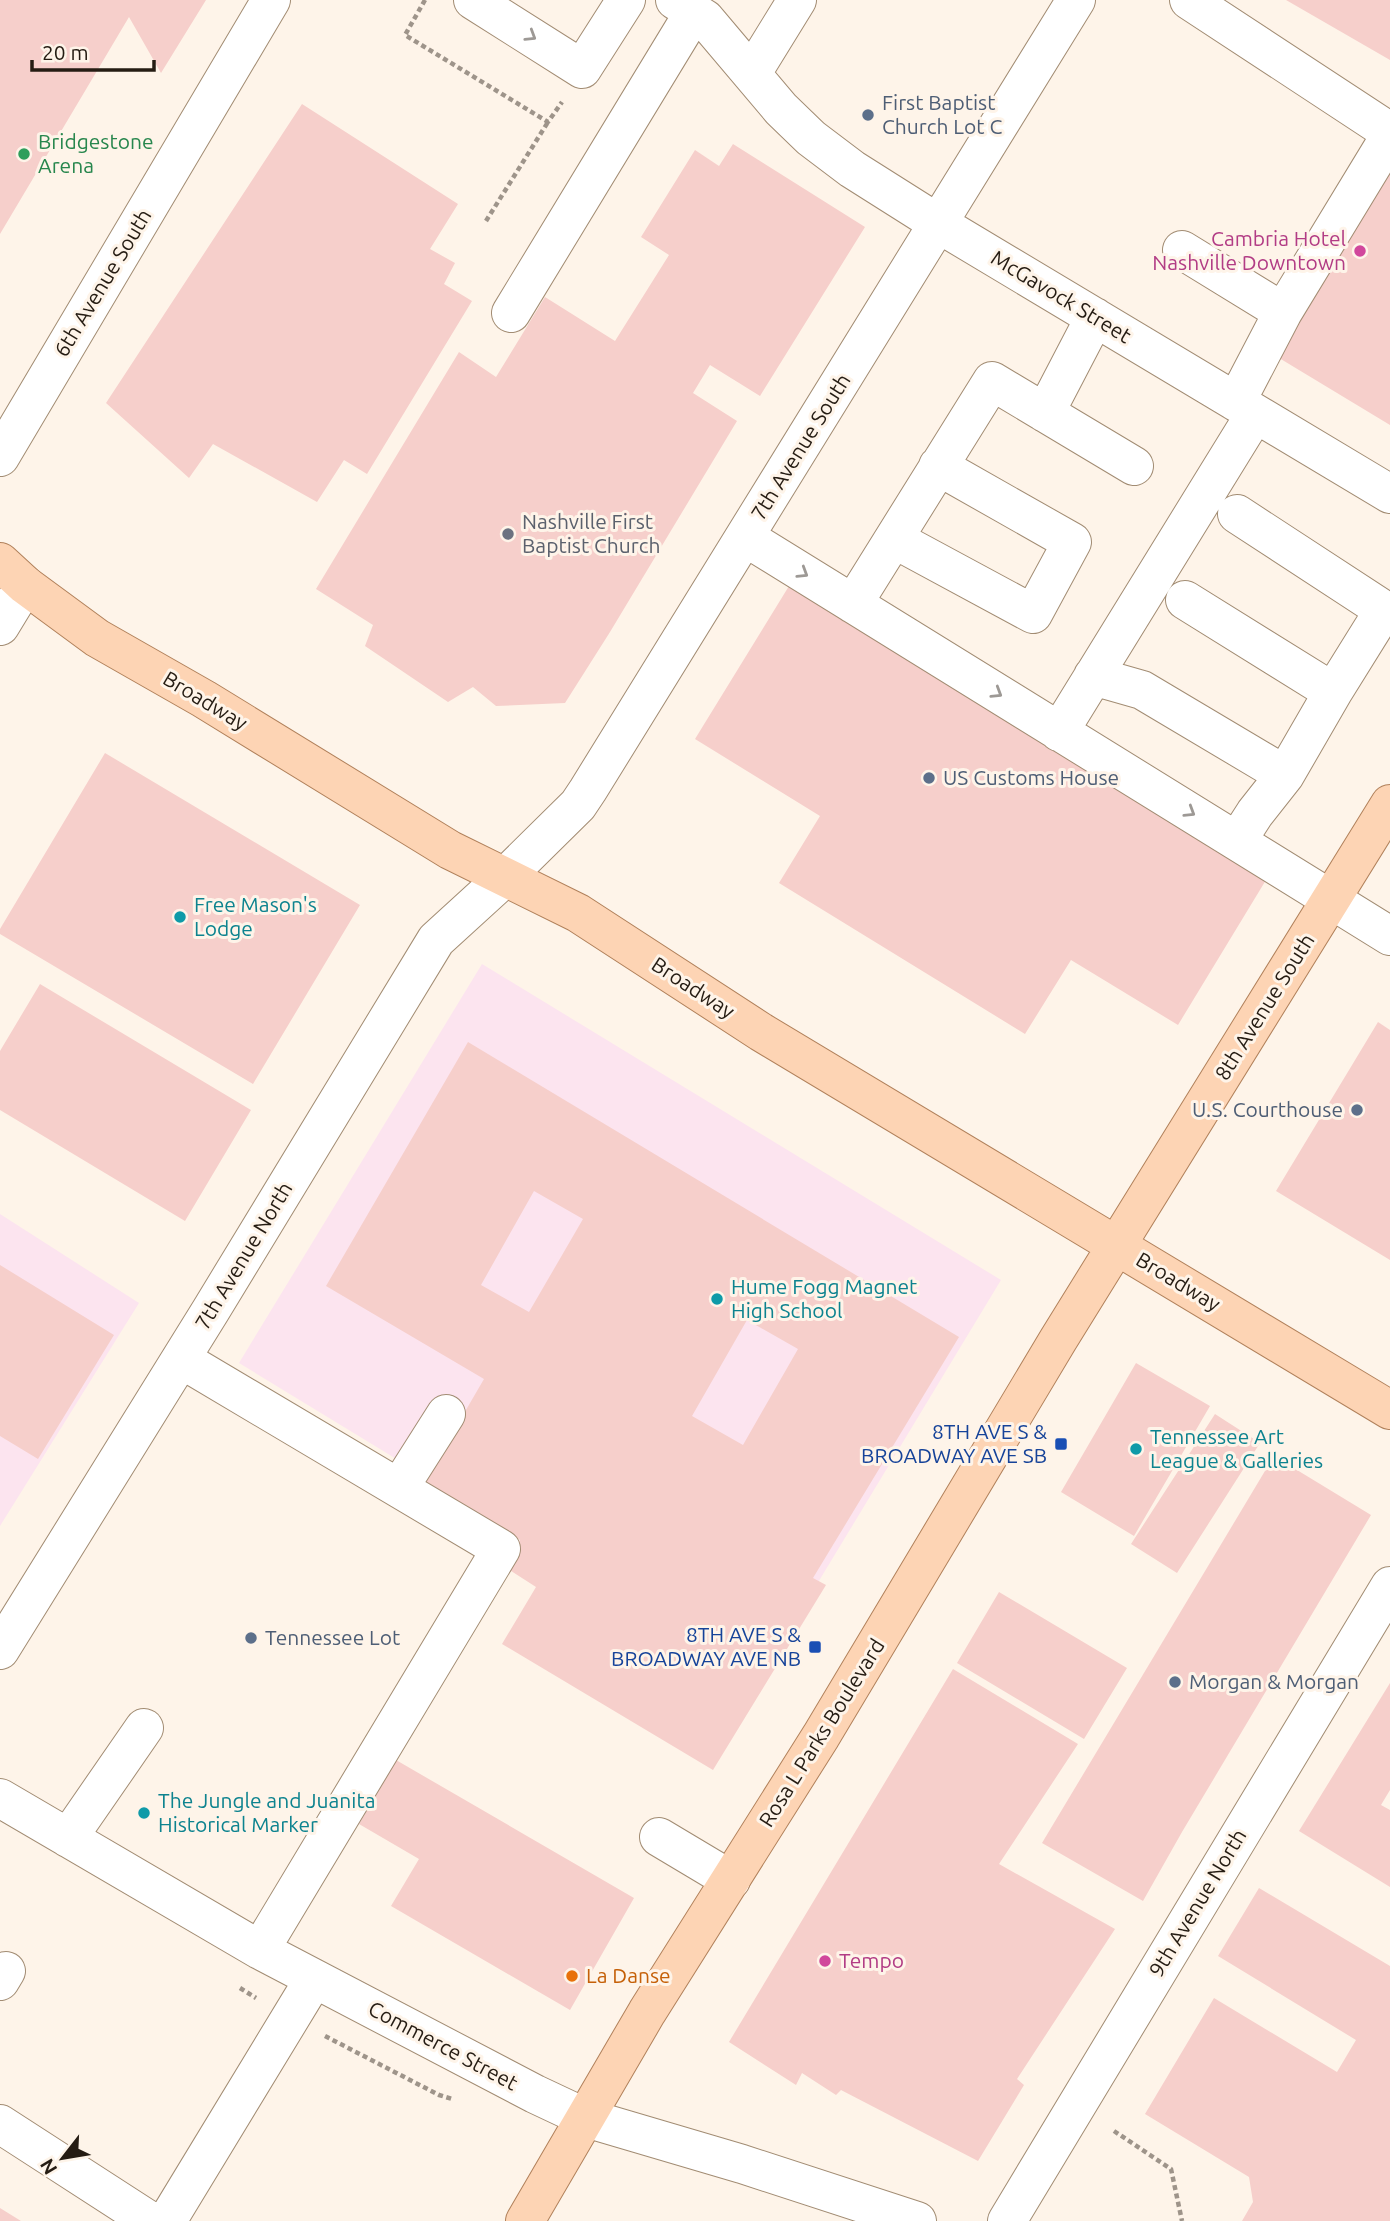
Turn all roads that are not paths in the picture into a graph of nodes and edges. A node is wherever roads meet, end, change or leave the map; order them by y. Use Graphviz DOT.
graph roads {
  1 [pos="271,0"];
  2 [pos="473,0"];
  3 [pos="626,0"];
  4 [pos="797,0"];
  5 [pos="1076,0"];
  6 [pos="1189,0"];
  7 [pos="684,6"];
  8 [pos="752,73"];
  9 [pos="1390,134"];
  10 [pos="939,224"];
  11 [pos="1182,250"];
  12 [pos="1283,312"];
  13 [pos="510,313"];
  14 [pos="1095,317"];
  15 [pos="1245,408"];
  16 [pos="1045,413"];
  17 [pos="0,457"];
  18 [pos="938,466"];
  19 [pos="1134,466"];
  20 [pos="1390,494"];
  21 [pos="1237,514"];
  22 [pos="745,537"];
  23 [pos="894,539"];
  24 [pos="6,568"];
  25 [pos="1185,600"];
  26 [pos="853,604"];
  27 [pos="0,626"];
  28 [pos="1093,676"];
  29 [pos="1333,692"];
  30 [pos="1059,732"];
  31 [pos="1284,775"];
  32 [pos="1390,804"];
  33 [pos="1237,841"];
  34 [pos="505,877"];
  35 [pos="1331,900"];
  36 [pos="1390,936"];
  37 [pos="1118,1245"];
  38 [pos="181,1359"];
  39 [pos="1390,1410"];
  40 [pos="446,1415"];
  41 [pos="399,1488"];
  42 [pos="1390,1586"];
  43 [pos="0,1650"];
  44 [pos="144,1728"];
  45 [pos="0,1798"];
  46 [pos="659,1837"];
  47 [pos="68,1838"];
  48 [pos="731,1880"];
  49 [pos="260,1950"];
  50 [pos="314,1979"];
  51 [pos="586,2118"];
  52 [pos="0,2124"];
  53 [pos="150,2221"];
  54 [pos="167,2221"];
  55 [pos="525,2221"];
  56 [pos="917,2221"];
  57 [pos="1007,2221"];
  1 -- 17 [label="street, 6th Avenue South"];
  2 -- 3 [label="street, one-way"];
  4 -- 8 [label="street"];
  5 -- 10 [label="street, 7th Avenue South"];
  6 -- 9 [label="street"];
  7 -- 8 [label="street, McGavock Street"];
  7 -- 13 [label="street"];
  8 -- 10 [label="street, McGavock Street"];
  9 -- 12 [label="street"];
  10 -- 14 [label="street, McGavock Street"];
  10 -- 22 [label="street, 7th Avenue South"];
  11 -- 12 [label="street"];
  12 -- 15 [label="street"];
  14 -- 15 [label="street, McGavock Street"];
  14 -- 16 [label="street"];
  15 -- 20 [label="street, McGavock Street"];
  15 -- 28 [label="street"];
  16 -- 18 [label="street"];
  16 -- 19 [label="street"];
  18 -- 23 [label="street"];
  18 -- 23 [label="street"];
  21 -- 29 [label="street"];
  22 -- 26 [label="street, one-way"];
  22 -- 34 [label="street, 7th Avenue South"];
  23 -- 26 [label="street"];
  24 -- 27 [label="street"];
  24 -- 34 [label="main road, Broadway"];
  25 -- 29 [label="street"];
  26 -- 30 [label="street, one-way"];
  28 -- 30 [label="street"];
  28 -- 31 [label="street"];
  29 -- 31 [label="street"];
  30 -- 33 [label="street, one-way"];
  31 -- 33 [label="street"];
  32 -- 35 [label="main road, 8th Avenue South"];
  33 -- 35 [label="street"];
  34 -- 37 [label="main road, Broadway"];
  34 -- 38 [label="street, 7th Avenue North"];
  35 -- 36 [label="street"];
  35 -- 37 [label="main road, 8th Avenue South"];
  37 -- 39 [label="main road, Broadway"];
  37 -- 48 [label="main road, Rosa L Parks Boulevard"];
  38 -- 41 [label="street"];
  38 -- 43 [label="street, 7th Avenue North"];
  40 -- 41 [label="street"];
  41 -- 49 [label="street"];
  42 -- 57 [label="street, 9th Avenue North"];
  44 -- 47 [label="street"];
  45 -- 47 [label="street, Commerce Street"];
  46 -- 48 [label="street"];
  47 -- 49 [label="street, Commerce Street"];
  48 -- 51 [label="main road, Rosa L Parks Boulevard"];
  49 -- 50 [label="street, Commerce Street"];
  50 -- 51 [label="street, Commerce Street"];
  50 -- 54 [label="street"];
  51 -- 55 [label="main road, Rosa L Parks Boulevard"];
  51 -- 56 [label="street, Commerce Street"];
  52 -- 53 [label="street"];
}
